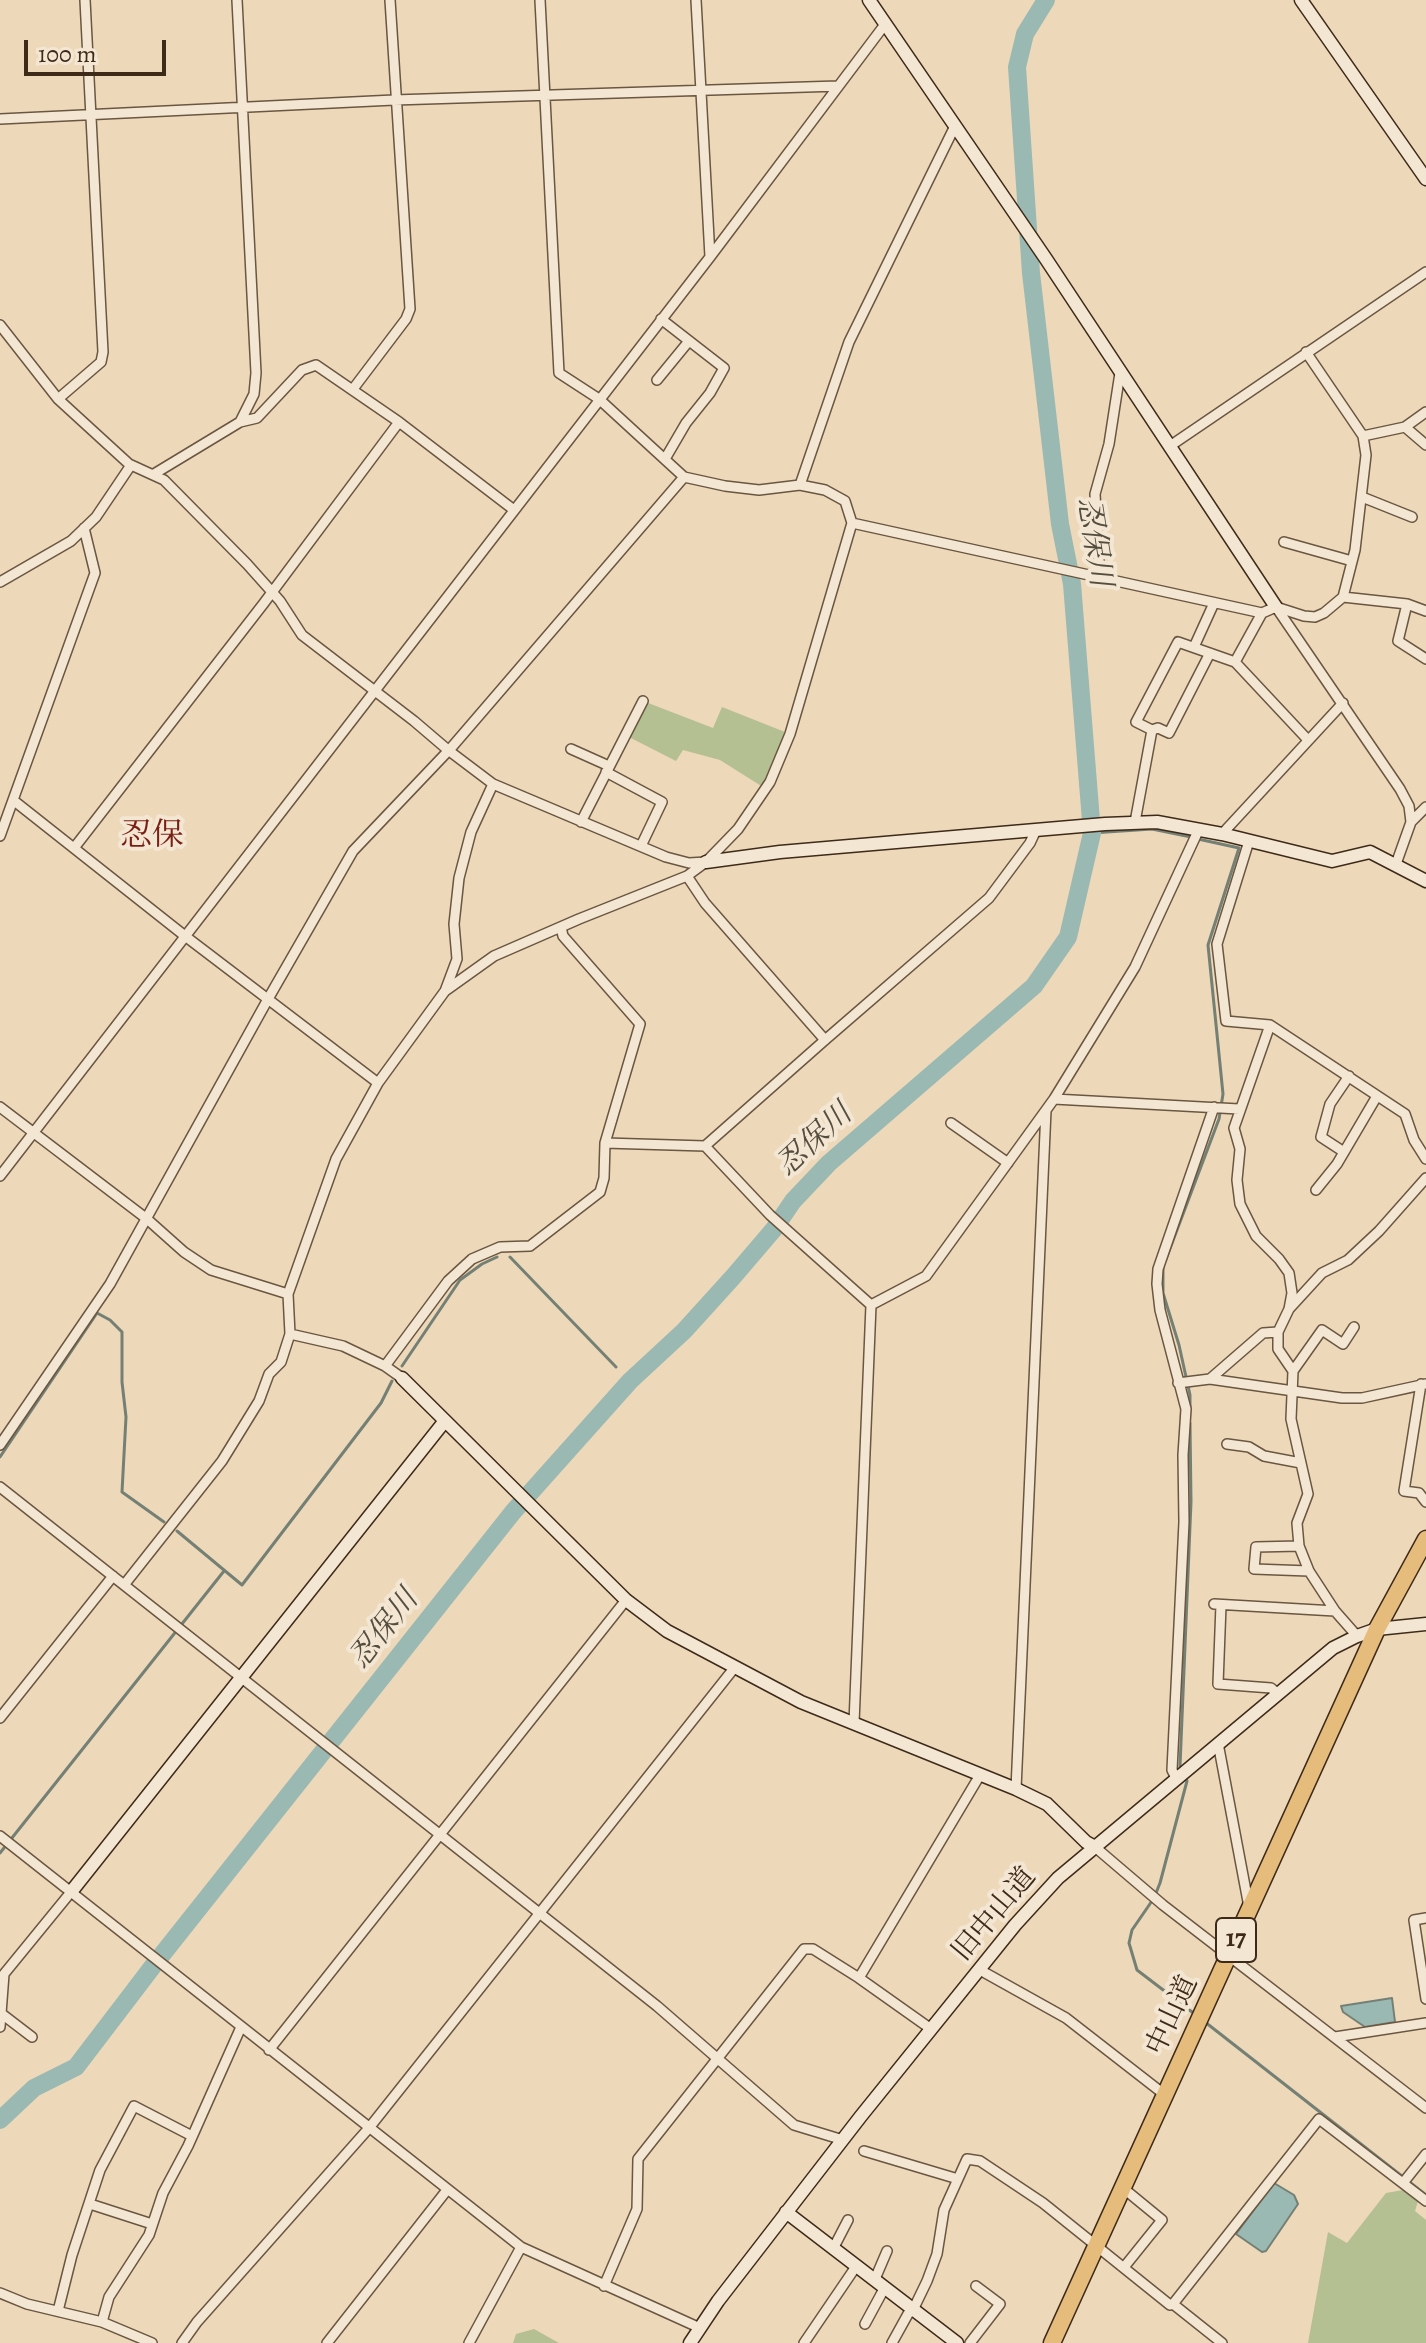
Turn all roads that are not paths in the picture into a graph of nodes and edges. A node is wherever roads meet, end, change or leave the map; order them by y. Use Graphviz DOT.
graph roads {
  1 [pos="85,0"];
  2 [pos="237,0"];
  3 [pos="390,0"];
  4 [pos="540,0"];
  5 [pos="696,0"];
  6 [pos="869,0"];
  7 [pos="1301,0"];
  8 [pos="886,23"];
  9 [pos="838,86"];
  10 [pos="701,90"];
  11 [pos="545,95"];
  12 [pos="394,100"];
  13 [pos="242,109"];
  14 [pos="91,115"];
  15 [pos="0,119"];
  16 [pos="955,126"];
  17 [pos="1426,179"];
  18 [pos="710,257"];
  19 [pos="1426,272"];
  20 [pos="661,319"];
  21 [pos="0,325"];
  22 [pos="689,341"];
  23 [pos="1306,352"];
  24 [pos="1120,373"];
  25 [pos="657,380"];
  26 [pos="353,389"];
  27 [pos="58,399"];
  28 [pos="599,399"];
  29 [pos="1426,412"];
  30 [pos="240,422"];
  31 [pos="399,422"];
  32 [pos="1405,427"];
  33 [pos="1363,436"];
  34 [pos="1426,445"];
  35 [pos="1170,446"];
  36 [pos="665,459"];
  37 [pos="131,465"];
  38 [pos="154,474"];
  39 [pos="684,477"];
  40 [pos="800,485"];
  41 [pos="1362,497"];
  42 [pos="514,510"];
  43 [pos="1412,517"];
  44 [pos="852,523"];
  45 [pos="84,528"];
  46 [pos="1284,542"];
  47 [pos="1352,561"];
  48 [pos="1100,578"];
  49 [pos="0,582"];
  50 [pos="272,591"];
  51 [pos="1343,597"];
  52 [pos="1214,603"];
  53 [pos="1407,604"];
  54 [pos="1276,607"];
  55 [pos="1426,611"];
  56 [pos="1262,613"];
  57 [pos="1194,647"];
  58 [pos="1210,653"];
  59 [pos="1426,659"];
  60 [pos="1235,662"];
  61 [pos="373,692"];
  62 [pos="643,701"];
  63 [pos="1343,703"];
  64 [pos="1152,730"];
  65 [pos="1308,740"];
  66 [pos="571,749"];
  67 [pos="448,750"];
  68 [pos="608,769"];
  69 [pos="493,784"];
  70 [pos="13,800"];
  71 [pos="1426,807"];
  72 [pos="581,822"];
  73 [pos="1135,822"];
  74 [pos="1411,822"];
  75 [pos="1199,829"];
  76 [pos="1036,830"];
  77 [pos="1222,834"];
  78 [pos="0,836"];
  79 [pos="1249,841"];
  80 [pos="641,846"];
  81 [pos="74,848"];
  82 [pos="706,862"];
  83 [pos="1396,864"];
  84 [pos="687,876"];
  85 [pos="1426,881"];
  86 [pos="561,927"];
  87 [pos="185,936"];
  88 [pos="445,991"];
  89 [pos="268,999"];
  90 [pos="1270,1025"];
  91 [pos="825,1040"];
  92 [pos="1349,1076"];
  93 [pos="378,1083"];
  94 [pos="1377,1096"];
  95 [pos="1054,1099"];
  96 [pos="0,1107"];
  97 [pos="1214,1107"];
  98 [pos="1239,1109"];
  99 [pos="1046,1110"];
  100 [pos="951,1123"];
  101 [pos="34,1133"];
  102 [pos="605,1143"];
  103 [pos="705,1146"];
  104 [pos="1344,1152"];
  105 [pos="1426,1159"];
  106 [pos="1008,1163"];
  107 [pos="0,1176"];
  108 [pos="1426,1178"];
  109 [pos="1316,1190"];
  110 [pos="147,1219"];
  111 [pos="288,1294"];
  112 [pos="871,1305"];
  113 [pos="1289,1309"];
  114 [pos="1354,1327"];
  115 [pos="1278,1332"];
  116 [pos="290,1334"];
  117 [pos="385,1366"];
  118 [pos="1293,1371"];
  119 [pos="402,1378"];
  120 [pos="1210,1379"];
  121 [pos="1178,1383"];
  122 [pos="1424,1384"];
  123 [pos="1293,1391"];
  124 [pos="444,1422"];
  125 [pos="1227,1444"];
  126 [pos="0,1445"];
  127 [pos="1301,1463"];
  128 [pos="0,1487"];
  129 [pos="1426,1502"];
  130 [pos="1426,1539"];
  131 [pos="1299,1546"];
  132 [pos="1309,1571"];
  133 [pos="113,1576"];
  134 [pos="124,1585"];
  135 [pos="626,1600"];
  136 [pos="1335,1611"];
  137 [pos="1426,1624"];
  138 [pos="1377,1629"];
  139 [pos="1357,1636"];
  140 [pos="735,1667"];
  141 [pos="240,1678"];
  142 [pos="1277,1693"];
  143 [pos="0,1718"];
  144 [pos="854,1723"];
  145 [pos="1218,1743"];
  146 [pos="980,1775"];
  147 [pos="1180,1775"];
  148 [pos="1016,1789"];
  149 [pos="438,1834"];
  150 [pos="0,1836"];
  151 [pos="1095,1847"];
  152 [pos="71,1892"];
  153 [pos="1249,1910"];
  154 [pos="539,1915"];
  155 [pos="1426,1918"];
  156 [pos="1422,1952"];
  157 [pos="1230,1954"];
  158 [pos="980,1970"];
  159 [pos="859,1978"];
  160 [pos="1425,1985"];
  161 [pos="1426,1999"];
  162 [pos="2,2014"];
  163 [pos="1426,2023"];
  164 [pos="0,2027"];
  165 [pos="241,2027"];
  166 [pos="931,2029"];
  167 [pos="32,2037"];
  168 [pos="1335,2037"];
  169 [pos="269,2050"];
  170 [pos="716,2058"];
  171 [pos="1165,2095"];
  172 [pos="1426,2108"];
  173 [pos="369,2128"];
  174 [pos="192,2136"];
  175 [pos="843,2140"];
  176 [pos="864,2151"];
  177 [pos="1426,2154"];
  178 [pos="958,2179"];
  179 [pos="1405,2181"];
  180 [pos="1123,2188"];
  181 [pos="447,2190"];
  182 [pos="1426,2201"];
  183 [pos="90,2204"];
  184 [pos="786,2212"];
  185 [pos="848,2220"];
  186 [pos="152,2224"];
  187 [pos="1097,2245"];
  188 [pos="521,2247"];
  189 [pos="834,2247"];
  190 [pos="887,2251"];
  191 [pos="857,2265"];
  192 [pos="1125,2266"];
  193 [pos="880,2283"];
  194 [pos="604,2286"];
  195 [pos="976,2286"];
  196 [pos="1,2297"];
  197 [pos="1173,2304"];
  198 [pos="913,2310"];
  199 [pos="58,2311"];
  200 [pos="102,2322"];
  201 [pos="865,2324"];
  202 [pos="700,2328"];
  203 [pos="152,2343"];
  204 [pos="182,2343"];
  205 [pos="327,2343"];
  206 [pos="469,2343"];
  207 [pos="690,2343"];
  208 [pos="804,2343"];
  209 [pos="892,2343"];
  210 [pos="957,2343"];
  211 [pos="970,2343"];
  212 [pos="1052,2343"];
  213 [pos="1222,2343"];
  1 -- 14 [label="street"];
  2 -- 13 [label="street"];
  3 -- 12 [label="street"];
  4 -- 11 [label="street"];
  5 -- 10 [label="street"];
  6 -- 8 [label="street"];
  7 -- 17 [label="street"];
  8 -- 9 [label="street"];
  8 -- 16 [label="street"];
  9 -- 10 [label="street"];
  9 -- 18 [label="street"];
  10 -- 11 [label="street"];
  10 -- 18 [label="street"];
  11 -- 12 [label="street"];
  11 -- 28 [label="street"];
  12 -- 13 [label="street"];
  12 -- 26 [label="street"];
  13 -- 14 [label="street"];
  13 -- 30 [label="street"];
  14 -- 15 [label="street"];
  14 -- 27 [label="street"];
  16 -- 24 [label="street"];
  16 -- 40 [label="street"];
  18 -- 20 [label="street"];
  19 -- 23 [label="street"];
  20 -- 22 [label="street"];
  20 -- 28 [label="street"];
  21 -- 27 [label="street"];
  22 -- 25 [label="street"];
  22 -- 36 [label="street"];
  23 -- 33 [label="street"];
  23 -- 35 [label="street"];
  24 -- 35 [label="street"];
  24 -- 48 [label="street"];
  26 -- 30 [label="street"];
  26 -- 31 [label="street"];
  27 -- 37 [label="street"];
  28 -- 36 [label="street"];
  28 -- 42 [label="street"];
  29 -- 32 [label="street"];
  30 -- 38 [label="street"];
  31 -- 42 [label="street"];
  31 -- 50 [label="street"];
  32 -- 33 [label="street"];
  32 -- 34 [label="street"];
  33 -- 41 [label="street"];
  35 -- 54 [label="street"];
  36 -- 39 [label="street"];
  37 -- 38 [label="street"];
  37 -- 45 [label="street"];
  38 -- 50 [label="street"];
  39 -- 40 [label="street"];
  39 -- 67 [label="street"];
  40 -- 44 [label="street"];
  41 -- 43 [label="street"];
  41 -- 47 [label="street"];
  42 -- 61 [label="street"];
  44 -- 48 [label="street"];
  44 -- 82 [label="street"];
  45 -- 49 [label="street"];
  45 -- 70 [label="street"];
  46 -- 47 [label="street"];
  47 -- 51 [label="street"];
  48 -- 52 [label="street"];
  50 -- 61 [label="street"];
  50 -- 81 [label="street"];
  51 -- 53 [label="street"];
  51 -- 54 [label="street"];
  52 -- 56 [label="street"];
  52 -- 57 [label="street"];
  53 -- 55 [label="street"];
  53 -- 59 [label="street"];
  54 -- 56 [label="street"];
  54 -- 63 [label="street"];
  56 -- 60 [label="street"];
  57 -- 58 [label="street"];
  57 -- 64 [label="street"];
  58 -- 60 [label="street"];
  58 -- 64 [label="street"];
  60 -- 65 [label="street"];
  61 -- 67 [label="street"];
  61 -- 87 [label="street"];
  62 -- 68 [label="street"];
  63 -- 65 [label="street"];
  63 -- 74 [label="street"];
  64 -- 73 [label="street"];
  65 -- 77 [label="street"];
  66 -- 68 [label="street"];
  67 -- 69 [label="street"];
  67 -- 89 [label="street"];
  68 -- 72 [label="street"];
  68 -- 80 [label="street"];
  69 -- 72 [label="street"];
  69 -- 88 [label="street"];
  70 -- 78 [label="street"];
  70 -- 81 [label="street"];
  71 -- 74 [label="street"];
  72 -- 80 [label="street"];
  73 -- 75 [label="street"];
  73 -- 76 [label="street"];
  74 -- 83 [label="street"];
  75 -- 77 [label="street"];
  75 -- 95 [label="street"];
  76 -- 82 [label="street"];
  76 -- 91 [label="street"];
  77 -- 79 [label="street"];
  79 -- 83 [label="street"];
  79 -- 90 [label="street"];
  80 -- 82 [label="street"];
  81 -- 87 [label="street"];
  82 -- 84 [label="street"];
  83 -- 85 [label="street"];
  84 -- 86 [label="street"];
  84 -- 91 [label="street"];
  86 -- 88 [label="street"];
  86 -- 102 [label="street"];
  87 -- 89 [label="street"];
  87 -- 101 [label="street"];
  88 -- 93 [label="street"];
  89 -- 93 [label="street"];
  89 -- 110 [label="street"];
  90 -- 92 [label="street"];
  90 -- 98 [label="street"];
  91 -- 103 [label="street"];
  92 -- 94 [label="street"];
  92 -- 104 [label="street"];
  93 -- 111 [label="street"];
  94 -- 104 [label="street"];
  94 -- 105 [label="street"];
  95 -- 97 [label="street"];
  95 -- 99 [label="street"];
  96 -- 101 [label="street"];
  97 -- 98 [label="street"];
  97 -- 121 [label="street"];
  98 -- 113 [label="street"];
  99 -- 106 [label="street"];
  99 -- 148 [label="street"];
  100 -- 106 [label="street"];
  101 -- 107 [label="street"];
  101 -- 110 [label="street"];
  102 -- 103 [label="street"];
  102 -- 117 [label="street"];
  103 -- 112 [label="street"];
  104 -- 109 [label="street"];
  106 -- 112 [label="street"];
  108 -- 113 [label="street"];
  110 -- 111 [label="street"];
  110 -- 126 [label="street"];
  111 -- 116 [label="street"];
  112 -- 144 [label="street"];
  113 -- 115 [label="street"];
  114 -- 118 [label="street"];
  115 -- 118 [label="street"];
  115 -- 120 [label="street"];
  116 -- 117 [label="street"];
  116 -- 134 [label="street"];
  117 -- 119 [label="street"];
  118 -- 123 [label="street"];
  119 -- 124 [label="street"];
  120 -- 121 [label="street"];
  120 -- 123 [label="street"];
  121 -- 147 [label="street"];
  122 -- 123 [label="street"];
  122 -- 129 [label="street"];
  123 -- 127 [label="street"];
  124 -- 135 [label="street"];
  124 -- 141 [label="street"];
  125 -- 127 [label="street"];
  127 -- 131 [label="street"];
  128 -- 133 [label="street"];
  130 -- 138 [label="highway, 中山道 / 17"];
  131 -- 132 [label="street"];
  131 -- 132 [label="street"];
  132 -- 136 [label="street"];
  133 -- 134 [label="street"];
  133 -- 143 [label="street"];
  134 -- 141 [label="street"];
  135 -- 140 [label="street"];
  135 -- 149 [label="street"];
  136 -- 139 [label="street"];
  136 -- 142 [label="street"];
  137 -- 138 [label="street, 旧中山道"];
  138 -- 139 [label="street, 旧中山道"];
  138 -- 153 [label="highway, 中山道 / 17"];
  139 -- 142 [label="street, 旧中山道"];
  140 -- 144 [label="street"];
  140 -- 154 [label="street"];
  141 -- 149 [label="street"];
  141 -- 152 [label="street"];
  142 -- 145 [label="street, 旧中山道"];
  144 -- 146 [label="street"];
  145 -- 147 [label="street, 旧中山道"];
  145 -- 153 [label="street"];
  146 -- 148 [label="street"];
  146 -- 159 [label="street"];
  147 -- 151 [label="street, 旧中山道"];
  148 -- 151 [label="street"];
  149 -- 154 [label="street"];
  149 -- 169 [label="street"];
  150 -- 152 [label="street"];
  151 -- 157 [label="street"];
  151 -- 158 [label="street, 旧中山道"];
  152 -- 162 [label="street"];
  152 -- 165 [label="street"];
  153 -- 157 [label="highway, 中山道 / 17"];
  154 -- 170 [label="street"];
  154 -- 173 [label="street"];
  155 -- 156 [label="street"];
  156 -- 160 [label="street"];
  157 -- 168 [label="street"];
  157 -- 171 [label="highway, 中山道 / 17"];
  158 -- 166 [label="street, 旧中山道"];
  158 -- 171 [label="street"];
  159 -- 166 [label="street"];
  159 -- 170 [label="street"];
  160 -- 161 [label="street"];
  162 -- 164 [label="street"];
  162 -- 167 [label="street"];
  163 -- 168 [label="street"];
  165 -- 169 [label="street"];
  165 -- 174 [label="street"];
  166 -- 175 [label="street, 旧中山道"];
  168 -- 172 [label="street"];
  169 -- 173 [label="street"];
  170 -- 175 [label="street"];
  170 -- 194 [label="street"];
  171 -- 180 [label="highway, 中山道 / 17"];
  173 -- 181 [label="street"];
  173 -- 204 [label="street"];
  174 -- 183 [label="street"];
  174 -- 186 [label="street"];
  175 -- 184 [label="street, 旧中山道"];
  176 -- 178 [label="street"];
  177 -- 179 [label="street"];
  178 -- 187 [label="street"];
  178 -- 198 [label="street"];
  179 -- 182 [label="street"];
  179 -- 197 [label="street"];
  180 -- 187 [label="highway, 中山道 / 17"];
  180 -- 192 [label="street"];
  181 -- 188 [label="street"];
  181 -- 205 [label="street"];
  183 -- 186 [label="street"];
  183 -- 199 [label="street"];
  184 -- 189 [label="street"];
  184 -- 202 [label="street, 旧中山道"];
  185 -- 189 [label="street"];
  186 -- 200 [label="street"];
  187 -- 192 [label="street"];
  187 -- 212 [label="highway, 中山道 / 17"];
  188 -- 194 [label="street"];
  188 -- 206 [label="street"];
  189 -- 191 [label="street"];
  190 -- 193 [label="street"];
  191 -- 193 [label="street"];
  191 -- 208 [label="street"];
  192 -- 197 [label="street"];
  193 -- 198 [label="street"];
  193 -- 201 [label="street"];
  194 -- 202 [label="street"];
  195 -- 211 [label="street"];
  196 -- 199 [label="street"];
  197 -- 213 [label="street"];
  198 -- 209 [label="street"];
  198 -- 210 [label="street"];
  199 -- 200 [label="street"];
  200 -- 203 [label="street"];
  202 -- 207 [label="street, 旧中山道"];
}
